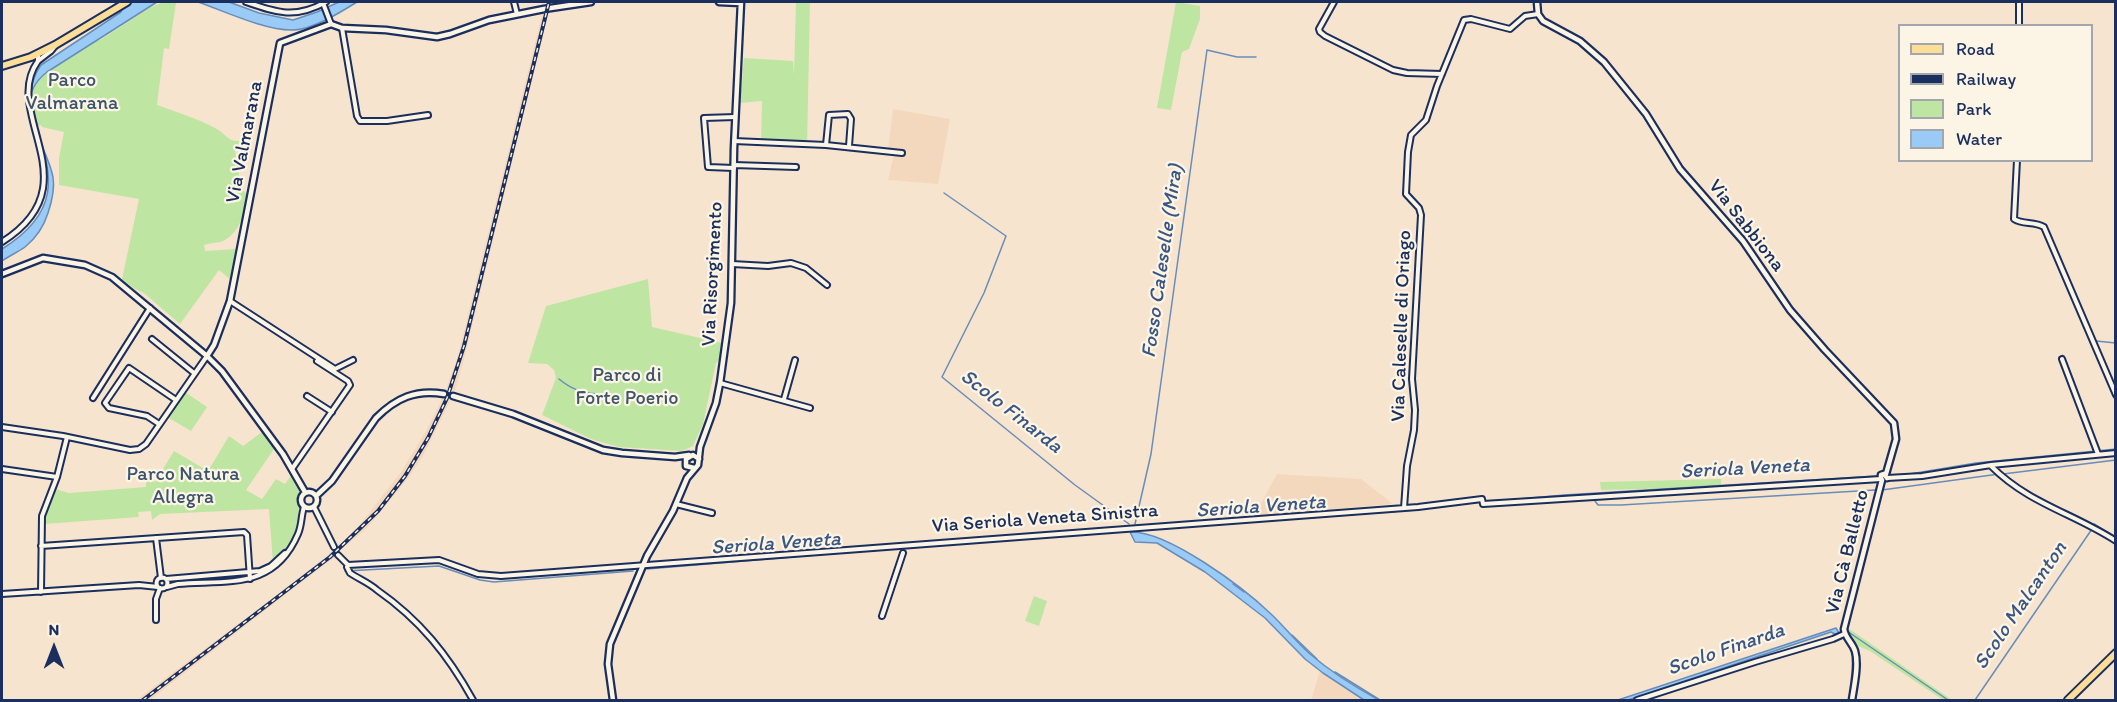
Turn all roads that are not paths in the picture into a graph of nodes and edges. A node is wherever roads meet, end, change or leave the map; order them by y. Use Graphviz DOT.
graph roads {
  1 [pos="126,2"];
  2 [pos="246,2"];
  3 [pos="514,2"];
  4 [pos="591,2"];
  5 [pos="719,2"];
  6 [pos="741,2"];
  7 [pos="1334,2"];
  8 [pos="1537,2"];
  9 [pos="2019,2"];
  10 [pos="325,3"];
  11 [pos="517,14"];
  12 [pos="1538,14"];
  13 [pos="331,24"];
  14 [pos="2019,24"];
  15 [pos="342,28"];
  16 [pos="2,66"];
  17 [pos="1442,74"];
  18 [pos="428,115"];
  19 [pos="735,117"];
  20 [pos="734,141"];
  21 [pos="826,145"];
  22 [pos="849,146"];
  23 [pos="902,153"];
  24 [pos="2017,162"];
  25 [pos="734,166"];
  26 [pos="796,167"];
  27 [pos="36,181"];
  28 [pos="2,242"];
  29 [pos="732,264"];
  30 [pos="2,274"];
  31 [pos="827,285"];
  32 [pos="230,301"];
  33 [pos="150,308"];
  34 [pos="152,339"];
  35 [pos="207,356"];
  36 [pos="2062,359"];
  37 [pos="353,360"];
  38 [pos="795,360"];
  39 [pos="317,361"];
  40 [pos="194,373"];
  41 [pos="720,383"];
  42 [pos="444,394"];
  43 [pos="2115,395"];
  44 [pos="308,396"];
  45 [pos="453,396"];
  46 [pos="93,398"];
  47 [pos="784,399"];
  48 [pos="176,400"];
  49 [pos="810,408"];
  50 [pos="332,412"];
  51 [pos="159,424"];
  52 [pos="2,427"];
  53 [pos="67,437"];
  54 [pos="700,447"];
  55 [pos="2115,453"];
  56 [pos="2098,454"];
  57 [pos="690,455"];
  58 [pos="675,457"];
  59 [pos="699,459"];
  60 [pos="686,465"];
  61 [pos="1991,465"];
  62 [pos="694,468"];
  63 [pos="2,469"];
  64 [pos="292,469"];
  65 [pos="57,477"];
  66 [pos="687,478"];
  67 [pos="1884,478"];
  68 [pos="305,492"];
  69 [pos="316,496"];
  70 [pos="676,504"];
  71 [pos="304,507"];
  72 [pos="314,507"];
  73 [pos="1404,507"];
  74 [pos="712,513"];
  75 [pos="156,538"];
  76 [pos="2115,541"];
  77 [pos="41,546"];
  78 [pos="334,547"];
  79 [pos="290,549"];
  80 [pos="903,553"];
  81 [pos="338,555"];
  82 [pos="643,565"];
  83 [pos="347,566"];
  84 [pos="249,572"];
  85 [pos="159,579"];
  86 [pos="166,579"];
  87 [pos="250,579"];
  88 [pos="146,585"];
  89 [pos="167,586"];
  90 [pos="159,588"];
  91 [pos="41,592"];
  92 [pos="2,594"];
  93 [pos="882,616"];
  94 [pos="156,620"];
  95 [pos="1844,634"];
  96 [pos="2115,653"];
  97 [pos="473,700"];
  98 [pos="613,700"];
  99 [pos="1637,700"];
  100 [pos="1852,700"];
  101 [pos="2068,700"];
  1 -- 16 [label="main road"];
  2 -- 10 [label="street"];
  3 -- 11 [label="street"];
  4 -- 11 [label="street"];
  5 -- 6 [label="street"];
  6 -- 19 [label="street, Via Risorgimento"];
  7 -- 17 [label="street"];
  8 -- 12 [label="street"];
  9 -- 14 [label="street"];
  10 -- 13 [label="street"];
  11 -- 15 [label="street"];
  12 -- 17 [label="street"];
  12 -- 67 [label="street, Via Sabbiona"];
  13 -- 15 [label="street"];
  13 -- 32 [label="street, Via Valmarana"];
  15 -- 18 [label="street"];
  17 -- 73 [label="street, Via Caleselle di Oriago"];
  19 -- 20 [label="street, Via Risorgimento"];
  19 -- 25 [label="street"];
  20 -- 21 [label="street"];
  20 -- 25 [label="street, Via Risorgimento"];
  21 -- 22 [label="street"];
  21 -- 22 [label="street"];
  22 -- 23 [label="street"];
  24 -- 43 [label="street"];
  25 -- 26 [label="street"];
  25 -- 29 [label="street, Via Risorgimento"];
  27 -- 28 [label="street"];
  29 -- 31 [label="street"];
  29 -- 41 [label="street, Via Risorgimento"];
  30 -- 33 [label="street"];
  32 -- 35 [label="street, Via Valmarana"];
  32 -- 37 [label="street"];
  33 -- 35 [label="street"];
  33 -- 46 [label="street"];
  34 -- 40 [label="street"];
  35 -- 40 [label="street"];
  35 -- 64 [label="street"];
  36 -- 56 [label="street"];
  38 -- 47 [label="street"];
  39 -- 50 [label="street"];
  40 -- 48 [label="street"];
  41 -- 47 [label="street"];
  41 -- 54 [label="street, Via Risorgimento"];
  42 -- 69 [label="street"];
  44 -- 50 [label="street"];
  45 -- 58 [label="street, Via Risorgimento"];
  47 -- 49 [label="street"];
  48 -- 51 [label="street"];
  48 -- 51 [label="street"];
  50 -- 64 [label="street"];
  51 -- 53 [label="street"];
  52 -- 53 [label="street"];
  53 -- 65 [label="street"];
  54 -- 57 [label="street, Via Risorgimento"];
  54 -- 59 [label="street, Via Risorgimento"];
  55 -- 56 [label="street, Via Seriola Veneta Sinistra"];
  56 -- 61 [label="street, Via Seriola Veneta Sinistra"];
  57 -- 58 [label="street, Via Risorgimento"];
  57 -- 59 [label="street"];
  57 -- 60 [label="street, Via Risorgimento"];
  58 -- 60 [label="street"];
  59 -- 62 [label="street, Via Risorgimento"];
  60 -- 62 [label="street"];
  60 -- 66 [label="street, Via Risorgimento"];
  61 -- 67 [label="street, Via Seriola Veneta Sinistra"];
  61 -- 76 [label="street"];
  62 -- 66 [label="street, Via Risorgimento"];
  63 -- 65 [label="street"];
  64 -- 68 [label="street"];
  65 -- 77 [label="street"];
  66 -- 70 [label="street, Via Risorgimento"];
  67 -- 73 [label="street, Via Seriola Veneta Sinistra"];
  67 -- 95 [label="street, Via Cà Balletto"];
  68 -- 69 [label="street"];
  68 -- 71 [label="street"];
  69 -- 72 [label="street"];
  70 -- 74 [label="street"];
  70 -- 82 [label="street, Via Risorgimento"];
  71 -- 72 [label="street"];
  71 -- 79 [label="street"];
  72 -- 78 [label="street"];
  73 -- 82 [label="street, Via Seriola Veneta Sinistra"];
  75 -- 77 [label="street"];
  75 -- 84 [label="street"];
  75 -- 85 [label="street"];
  77 -- 91 [label="street"];
  79 -- 84 [label="street"];
  79 -- 87 [label="street"];
  80 -- 93 [label="street"];
  81 -- 83 [label="street"];
  82 -- 83 [label="street, Via Seriola Veneta Sinistra"];
  82 -- 98 [label="street, Via Risorgimento"];
  83 -- 97 [label="street"];
  84 -- 86 [label="street"];
  84 -- 87 [label="street"];
  85 -- 86 [label="street"];
  85 -- 88 [label="street"];
  85 -- 90 [label="street"];
  86 -- 89 [label="street"];
  87 -- 89 [label="street"];
  88 -- 90 [label="street"];
  88 -- 91 [label="street"];
  89 -- 90 [label="street"];
  90 -- 94 [label="street"];
  91 -- 92 [label="street"];
  95 -- 99 [label="street"];
  95 -- 100 [label="street, Via Cà Balletto"];
  96 -- 101 [label="main road"];
}
